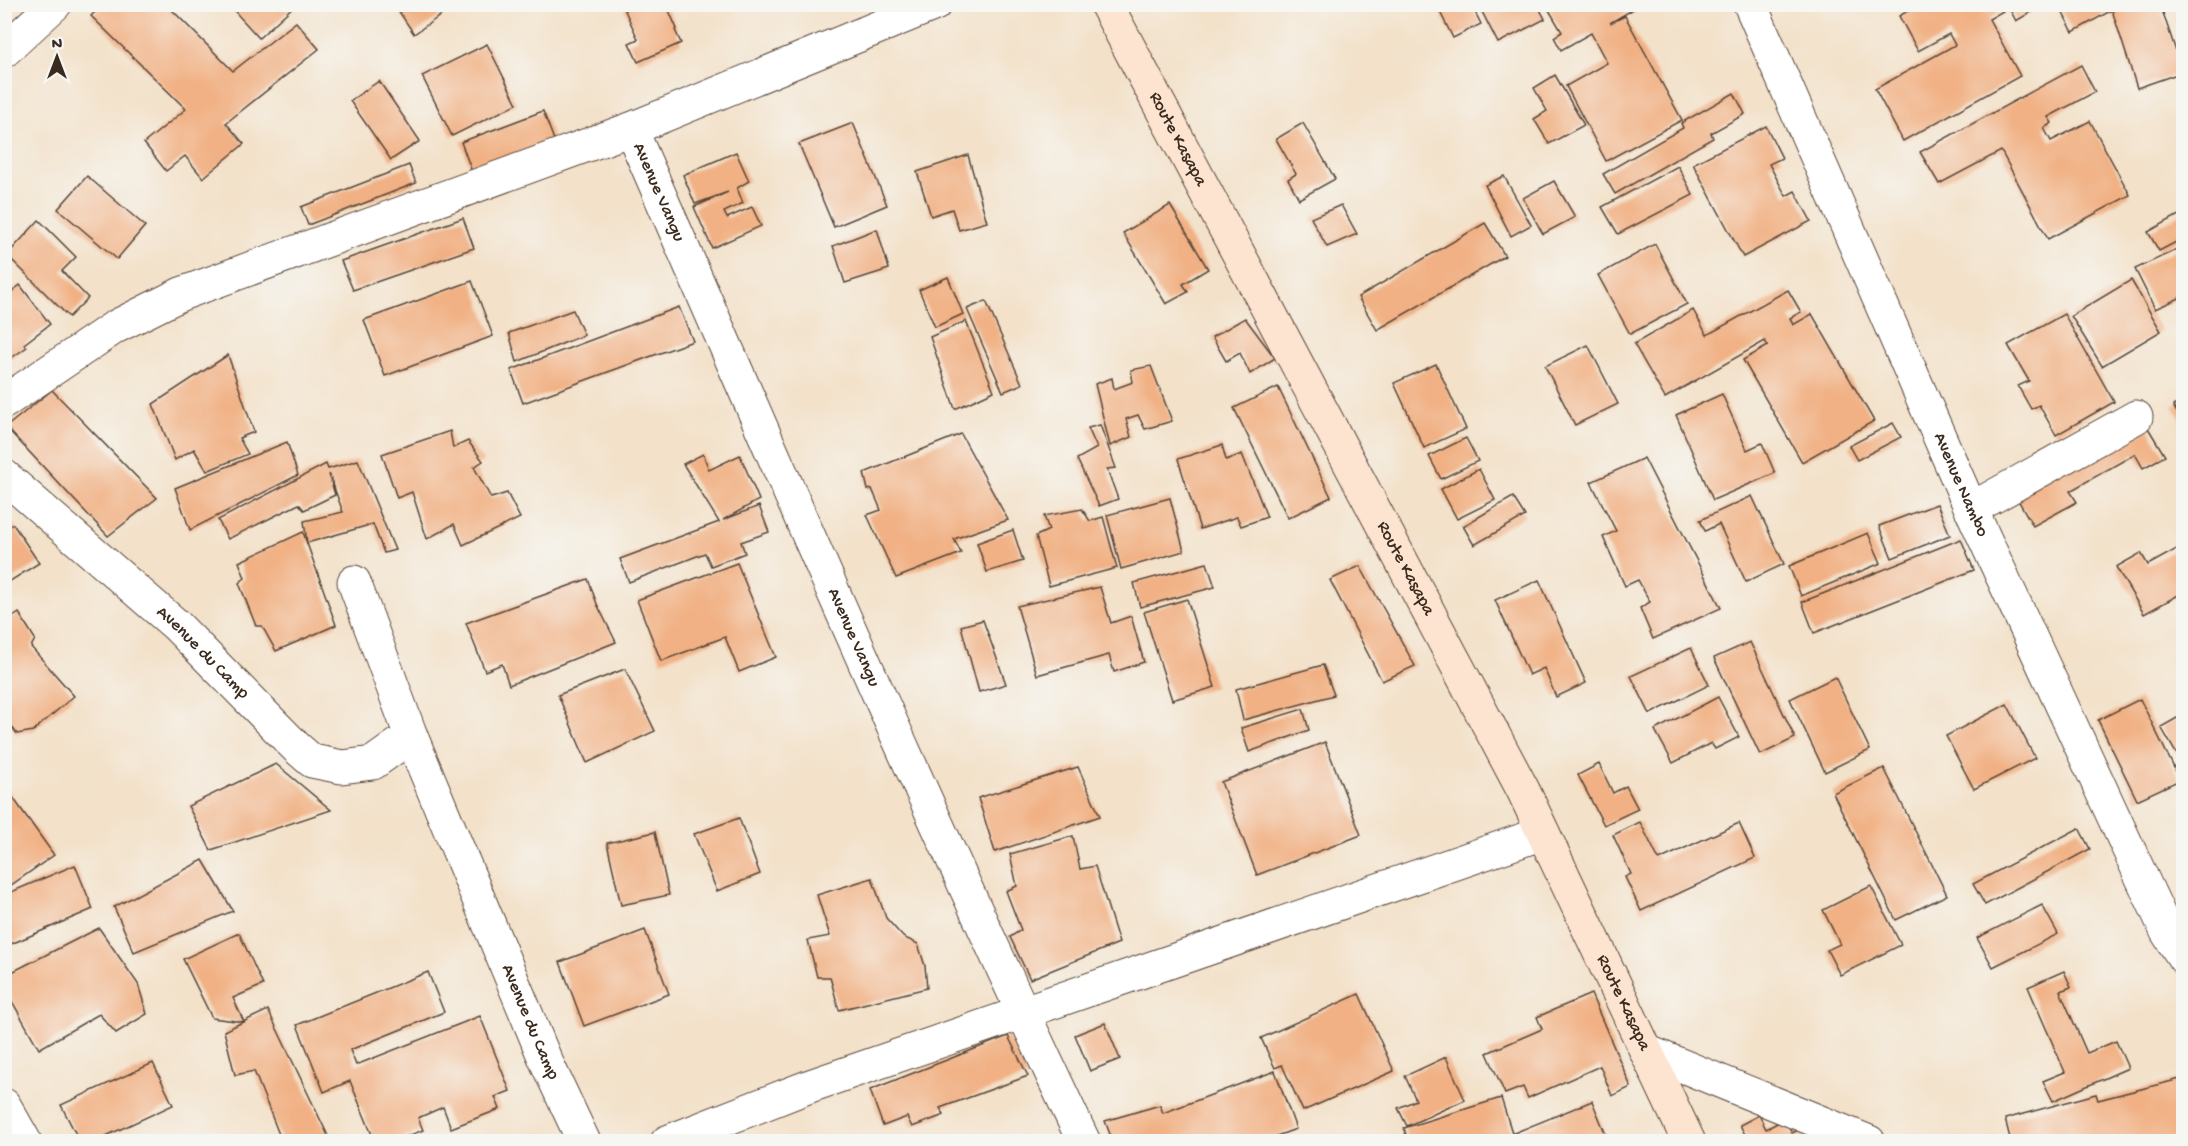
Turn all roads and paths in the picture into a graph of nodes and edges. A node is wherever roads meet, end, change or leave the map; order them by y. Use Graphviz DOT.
graph roads {
  1 [pos="55,4"];
  2 [pos="934,4"];
  3 [pos="1106,4"];
  4 [pos="1750,4"];
  5 [pos="4,51"];
  6 [pos="631,129"];
  7 [pos="4,402"];
  8 [pos="2136,417"];
  9 [pos="4,476"];
  10 [pos="1971,509"];
  11 [pos="354,582"];
  12 [pos="411,736"];
  13 [pos="1544,833"];
  14 [pos="2184,958"];
  15 [pos="1023,1012"];
  16 [pos="1646,1051"];
  17 [pos="4,1105"];
  18 [pos="25,1142"];
  19 [pos="584,1142"];
  20 [pos="667,1142"];
  21 [pos="1084,1142"];
  22 [pos="1689,1142"];
  23 [pos="1869,1142"];
  1 -- 5 [label="street"];
  2 -- 6 [label="street"];
  3 -- 13 [label="main road, Route Kasapa"];
  4 -- 10 [label="street, Avenue Nambo"];
  6 -- 7 [label="street"];
  6 -- 15 [label="street, Avenue Vangu"];
  8 -- 10 [label="street"];
  9 -- 12 [label="street, Avenue du Camp"];
  10 -- 14 [label="street, Avenue Nambo"];
  11 -- 12 [label="street, Avenue du Camp"];
  12 -- 19 [label="street, Avenue du Camp"];
  13 -- 15 [label="street"];
  13 -- 16 [label="main road, Route Kasapa"];
  15 -- 20 [label="street"];
  15 -- 21 [label="street, Avenue Vangu"];
  16 -- 22 [label="main road, Route Kasapa"];
  16 -- 23 [label="street"];
  17 -- 18 [label="street"];
}
